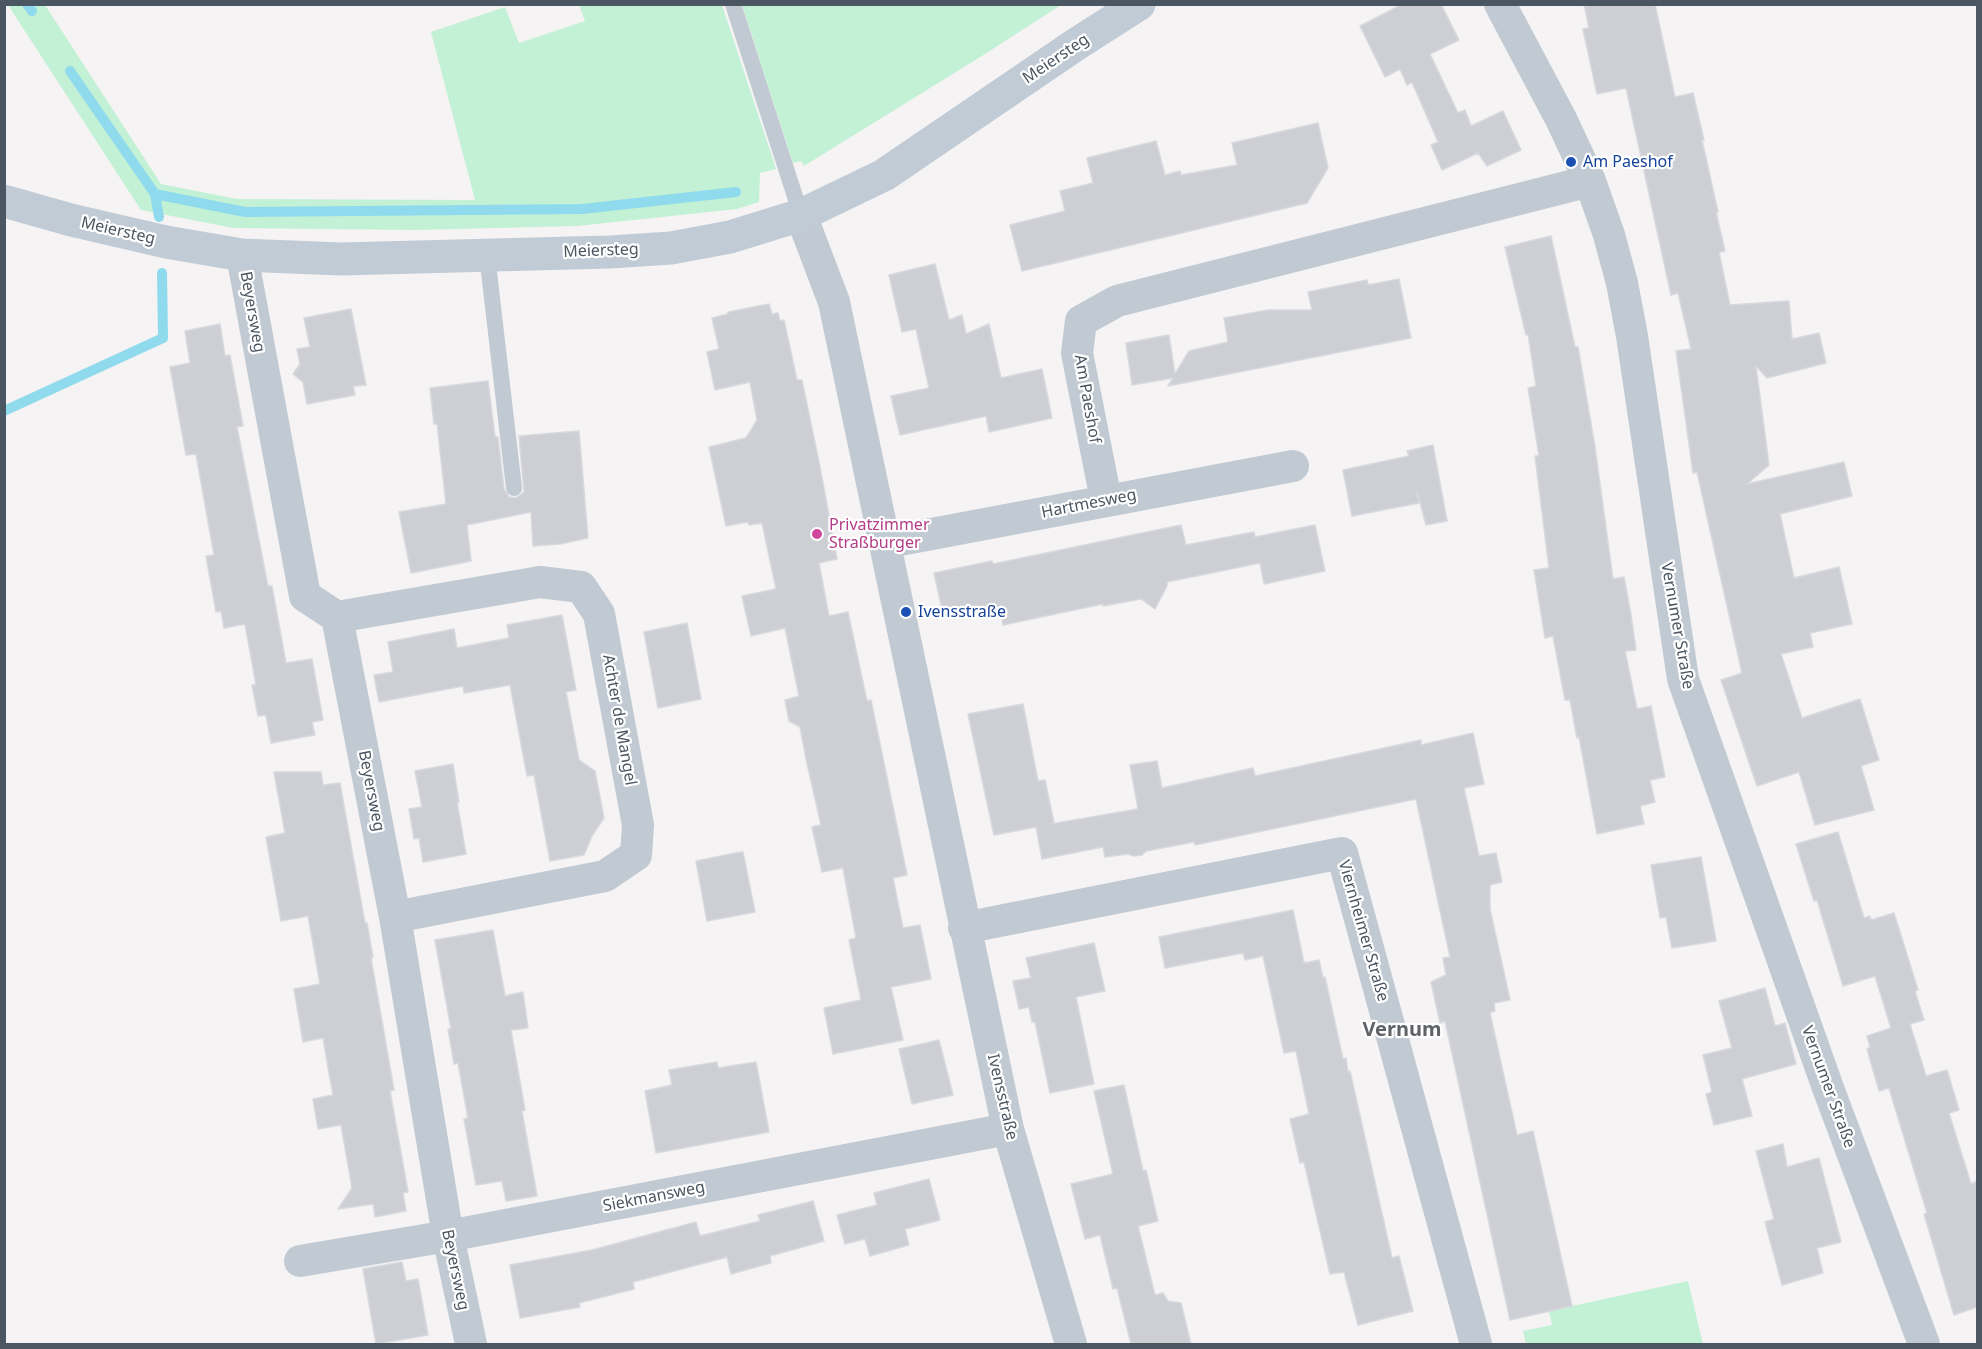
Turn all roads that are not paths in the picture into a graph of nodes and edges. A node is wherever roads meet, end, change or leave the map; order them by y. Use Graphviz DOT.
graph roads {
  1 [pos="733,4"];
  2 [pos="1139,4"];
  3 [pos="1500,4"];
  4 [pos="1590,181"];
  5 [pos="4,201"];
  6 [pos="801,215"];
  7 [pos="242,255"];
  8 [pos="487,255"];
  9 [pos="1293,466"];
  10 [pos="514,488"];
  11 [pos="1106,501"];
  12 [pos="884,543"];
  13 [pos="337,617"];
  14 [pos="395,917"];
  15 [pos="964,928"];
  16 [pos="1008,1129"];
  17 [pos="448,1236"];
  18 [pos="300,1261"];
  19 [pos="471,1344"];
  20 [pos="1071,1344"];
  21 [pos="1476,1344"];
  22 [pos="1924,1344"];
  1 -- 6 [label="lane"];
  2 -- 6 [label="street, Meiersteg"];
  3 -- 4 [label="street, Vernumer Straße"];
  4 -- 11 [label="street, Am Paeshof"];
  4 -- 22 [label="street, Vernumer Straße"];
  5 -- 7 [label="street, Meiersteg"];
  6 -- 8 [label="street, Meiersteg"];
  6 -- 12 [label="street, Ivensstraße"];
  7 -- 8 [label="street, Meiersteg"];
  7 -- 13 [label="street, Beyersweg"];
  8 -- 10 [label="lane"];
  9 -- 11 [label="street, Hartmesweg"];
  11 -- 12 [label="street, Hartmesweg"];
  12 -- 15 [label="street, Ivensstraße"];
  13 -- 14 [label="street, Beyersweg"];
  13 -- 14 [label="street, Achter de Mangel"];
  14 -- 17 [label="street, Beyersweg"];
  15 -- 16 [label="street, Ivensstraße"];
  15 -- 21 [label="street, Viernheimer Straße"];
  16 -- 17 [label="street, Siekmansweg"];
  16 -- 20 [label="street, Ivensstraße"];
  17 -- 18 [label="street, Siekmansweg"];
  17 -- 19 [label="street, Beyersweg"];
}
